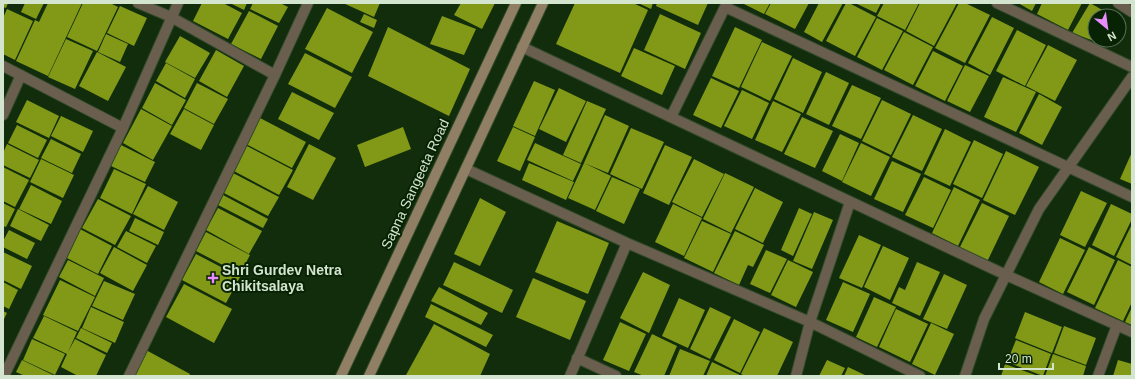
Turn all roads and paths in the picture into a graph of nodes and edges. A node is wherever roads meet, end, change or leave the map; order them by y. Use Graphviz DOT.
graph roads {
  1 [pos="138,3"];
  2 [pos="178,3"];
  3 [pos="308,3"];
  4 [pos="516,3"];
  5 [pos="543,3"];
  6 [pos="997,3"];
  7 [pos="1118,3"];
  8 [pos="726,5"];
  9 [pos="1132,12"];
  10 [pos="171,17"];
  11 [pos="522,47"];
  12 [pos="3,66"];
  13 [pos="1132,67"];
  14 [pos="21,75"];
  15 [pos="275,75"];
  16 [pos="1132,76"];
  17 [pos="3,115"];
  18 [pos="671,118"];
  19 [pos="123,128"];
  20 [pos="1068,167"];
  21 [pos="466,169"];
  22 [pos="1132,197"];
  23 [pos="850,202"];
  24 [pos="627,243"];
  25 [pos="1006,275"];
  26 [pos="810,322"];
  27 [pos="1117,325"];
  28 [pos="1132,332"];
  29 [pos="577,358"];
  30 [pos="4,376"];
  31 [pos="129,376"];
  32 [pos="341,376"];
  33 [pos="369,376"];
  34 [pos="570,376"];
  35 [pos="616,376"];
  36 [pos="796,376"];
  37 [pos="920,376"];
  38 [pos="964,376"];
  39 [pos="1098,376"];
  1 -- 10 [label="street"];
  2 -- 10 [label="street"];
  3 -- 15 [label="street"];
  4 -- 32 [label="main road, Sapna Sangeeta Road"];
  5 -- 11 [label="main road"];
  6 -- 13 [label="street"];
  7 -- 9 [label="street"];
  8 -- 18 [label="street"];
  8 -- 20 [label="street"];
  10 -- 15 [label="street"];
  10 -- 19 [label="street"];
  11 -- 18 [label="street"];
  11 -- 21 [label="main road"];
  12 -- 14 [label="street"];
  14 -- 17 [label="street"];
  14 -- 19 [label="street"];
  15 -- 31 [label="street"];
  16 -- 20 [label="street"];
  18 -- 23 [label="street"];
  19 -- 30 [label="street"];
  20 -- 22 [label="street"];
  20 -- 25 [label="street"];
  21 -- 24 [label="street"];
  21 -- 33 [label="main road"];
  23 -- 25 [label="street"];
  23 -- 26 [label="street"];
  24 -- 26 [label="street"];
  24 -- 29 [label="street"];
  25 -- 27 [label="street"];
  25 -- 38 [label="street"];
  26 -- 36 [label="street"];
  26 -- 37 [label="street"];
  27 -- 28 [label="street"];
  27 -- 39 [label="street"];
  29 -- 34 [label="street"];
  29 -- 35 [label="street"];
}
